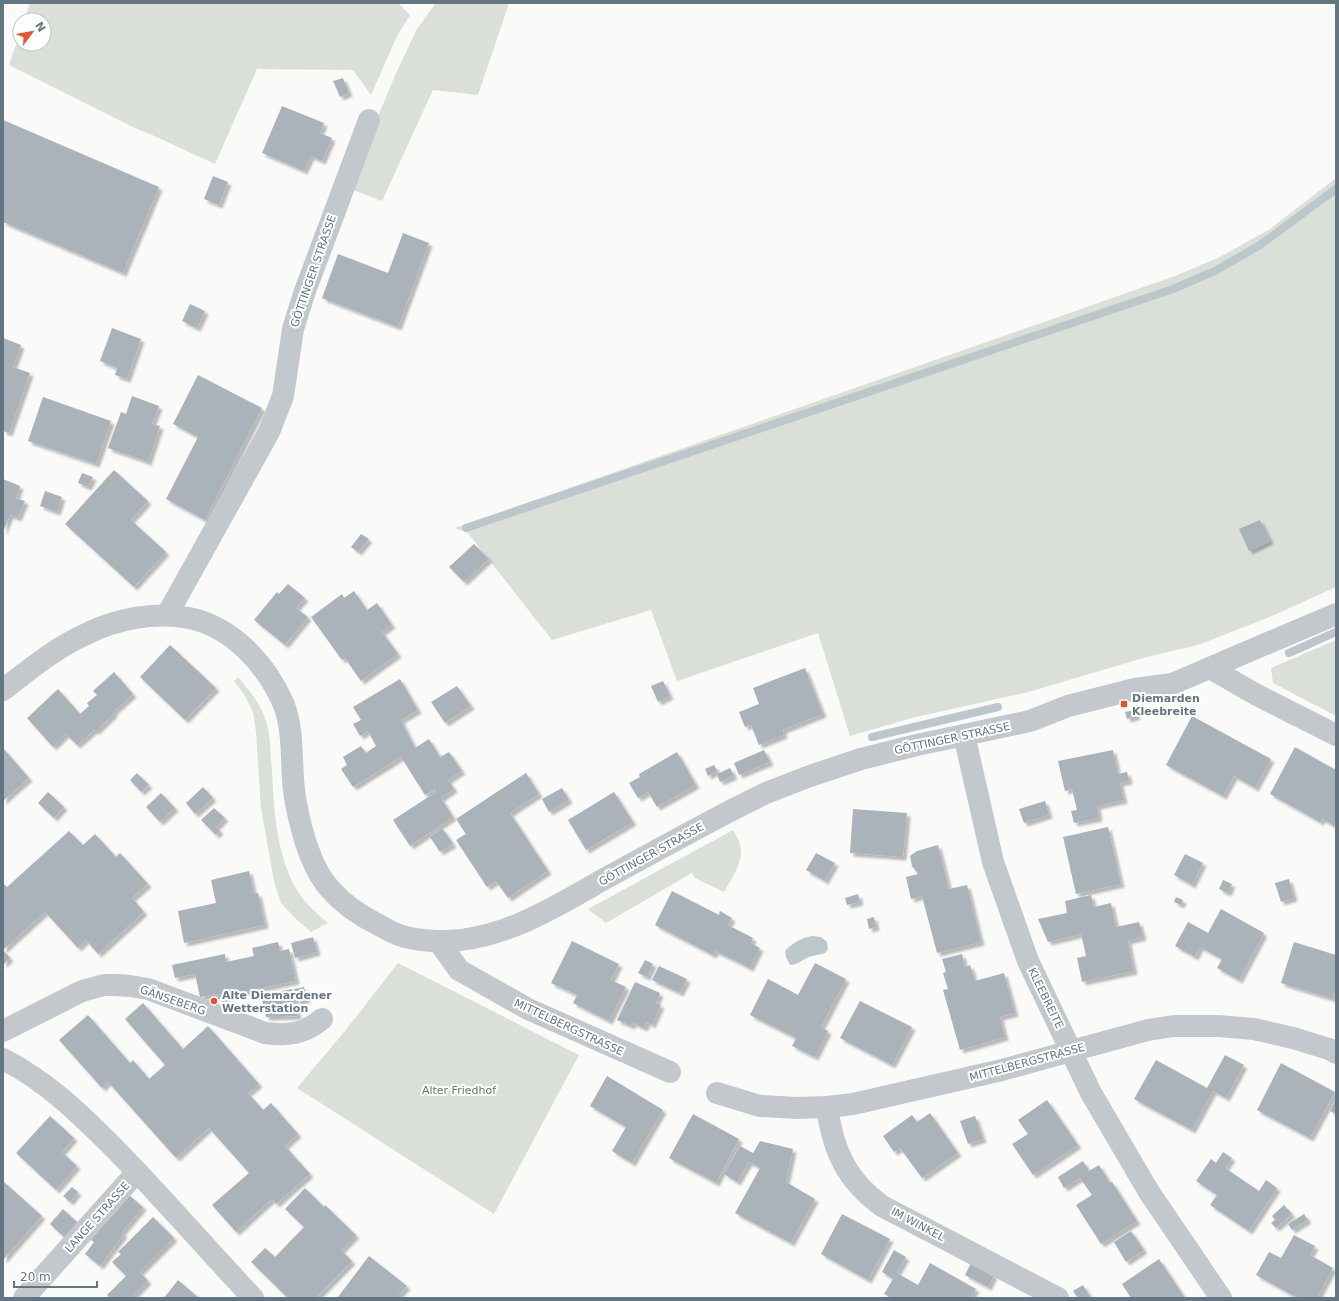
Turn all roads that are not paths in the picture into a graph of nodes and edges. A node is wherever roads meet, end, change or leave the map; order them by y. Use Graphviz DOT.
graph roads {
  1 [pos="369,120"];
  2 [pos="1336,614"];
  3 [pos="166,615"];
  4 [pos="1210,668"];
  5 [pos="3,690"];
  6 [pos="964,735"];
  7 [pos="1336,735"];
  8 [pos="439,942"];
  9 [pos="322,1019"];
  10 [pos="3,1031"];
  11 [pos="1071,1051"];
  12 [pos="1336,1053"];
  13 [pos="3,1059"];
  14 [pos="670,1072"];
  15 [pos="717,1093"];
  16 [pos="827,1107"];
  17 [pos="137,1172"];
  18 [pos="24,1298"];
  19 [pos="253,1298"];
  20 [pos="1058,1298"];
  21 [pos="1221,1298"];
  1 -- 3 [label="street, GÖTTINGER STRASSE"];
  2 -- 4 [label="street, GÖTTINGER STRASSE"];
  3 -- 5 [label="street, GÖTTINGER STRASSE"];
  3 -- 8 [label="street, GÖTTINGER STRASSE"];
  4 -- 6 [label="street, GÖTTINGER STRASSE"];
  4 -- 7 [label="street"];
  6 -- 8 [label="street, GÖTTINGER STRASSE"];
  6 -- 11 [label="street, KLEEBREITE"];
  8 -- 14 [label="street, MITTELBERGSTRASSE"];
  9 -- 10 [label="street, GÄNSEBERG"];
  11 -- 12 [label="street, MITTELBERGSTRASSE"];
  11 -- 16 [label="street, MITTELBERGSTRASSE"];
  11 -- 21 [label="street, KLEEBREITE"];
  13 -- 17 [label="street"];
  15 -- 16 [label="street, MITTELBERGSTRASSE"];
  16 -- 20 [label="street, IM WINKEL"];
  17 -- 18 [label="street, LANGE STRASSE"];
  17 -- 19 [label="street"];
}
